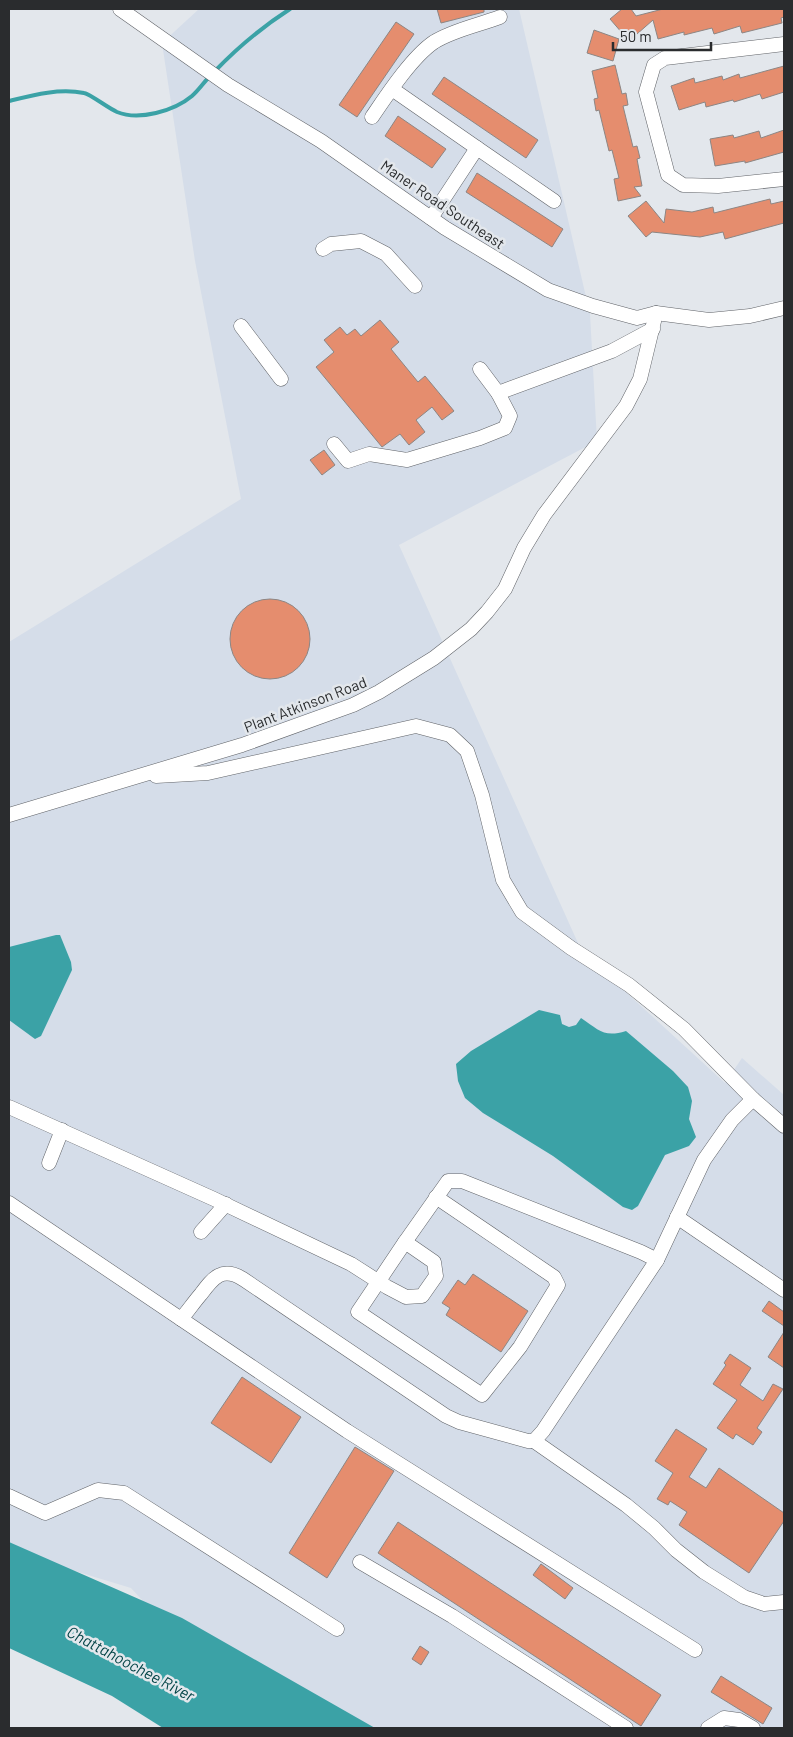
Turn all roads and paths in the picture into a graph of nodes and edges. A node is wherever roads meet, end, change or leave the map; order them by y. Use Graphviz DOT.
graph roads {
  1 [pos="120,9"];
  2 [pos="500,17"];
  3 [pos="784,44"];
  4 [pos="392,89"];
  5 [pos="372,117"];
  6 [pos="477,148"];
  7 [pos="784,179"];
  8 [pos="554,201"];
  9 [pos="431,218"];
  10 [pos="323,249"];
  11 [pos="415,286"];
  12 [pos="784,308"];
  13 [pos="656,313"];
  14 [pos="241,326"];
  15 [pos="653,329"];
  16 [pos="480,369"];
  17 [pos="280,379"];
  18 [pos="498,394"];
  19 [pos="334,444"];
  20 [pos="136,777"];
  21 [pos="9,815"];
  22 [pos="752,1099"];
  23 [pos="9,1107"];
  24 [pos="784,1126"];
  25 [pos="62,1130"];
  26 [pos="49,1163"];
  27 [pos="436,1197"];
  28 [pos="9,1203"];
  29 [pos="226,1204"];
  30 [pos="677,1217"];
  31 [pos="201,1232"];
  32 [pos="405,1242"];
  33 [pos="657,1260"];
  34 [pos="378,1282"];
  35 [pos="784,1290"];
  36 [pos="181,1319"];
  37 [pos="534,1441"];
  38 [pos="9,1496"];
  39 [pos="360,1562"];
  40 [pos="784,1602"];
  41 [pos="337,1629"];
  42 [pos="696,1650"];
  43 [pos="626,1728"];
  44 [pos="708,1728"];
  45 [pos="753,1728"];
  1 -- 9 [label="street, Maner Road Southeast"];
  2 -- 4 [label="street"];
  3 -- 7 [label="street"];
  4 -- 5 [label="street"];
  4 -- 6 [label="street"];
  6 -- 8 [label="street"];
  6 -- 9 [label="street"];
  9 -- 13 [label="street, Maner Road Southeast"];
  10 -- 11 [label="street"];
  12 -- 13 [label="street, Maner Road Southeast"];
  13 -- 15 [label="street, Plant Atkinson Road"];
  14 -- 17 [label="street"];
  15 -- 18 [label="street"];
  15 -- 20 [label="street, Plant Atkinson Road"];
  16 -- 18 [label="street"];
  18 -- 19 [label="street"];
  20 -- 21 [label="street, Plant Atkinson Road"];
  20 -- 22 [label="street"];
  22 -- 24 [label="street"];
  22 -- 30 [label="street"];
  23 -- 25 [label="street"];
  25 -- 26 [label="street"];
  25 -- 29 [label="street"];
  27 -- 32 [label="street"];
  27 -- 33 [label="street"];
  27 -- 34 [label="street"];
  28 -- 36 [label="street"];
  29 -- 31 [label="street"];
  29 -- 34 [label="street"];
  30 -- 33 [label="street"];
  30 -- 35 [label="street"];
  32 -- 34 [label="street"];
  32 -- 34 [label="street"];
  33 -- 37 [label="street"];
  36 -- 37 [label="street"];
  36 -- 42 [label="street"];
  37 -- 40 [label="street"];
  38 -- 41 [label="street"];
  39 -- 43 [label="street"];
  44 -- 45 [label="street"];
}
